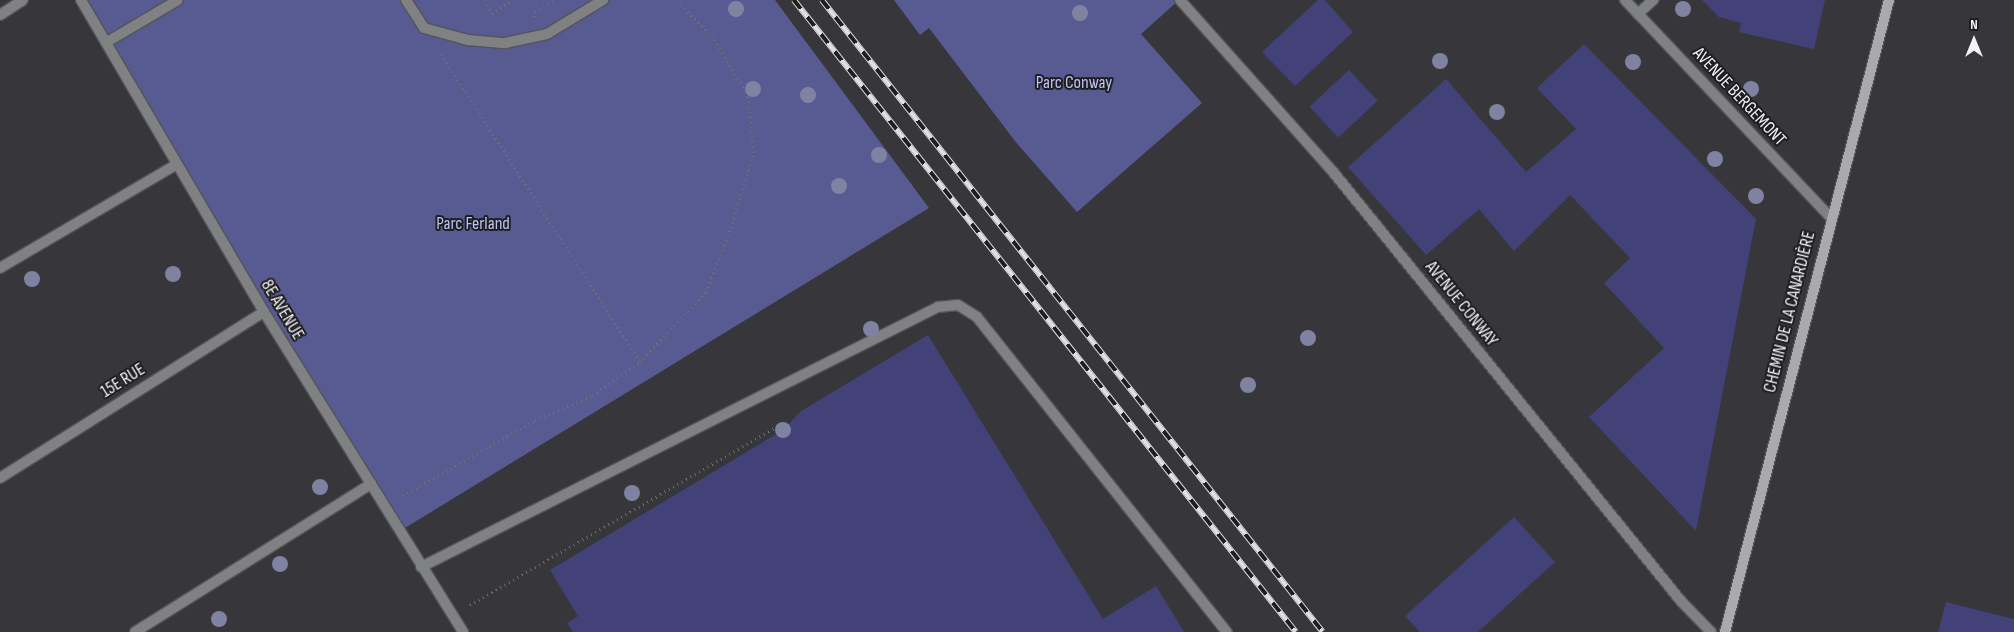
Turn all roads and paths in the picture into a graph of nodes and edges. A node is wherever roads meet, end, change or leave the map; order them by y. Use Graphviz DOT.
graph roads {
  1 [pos="23,0"];
  2 [pos="81,0"];
  3 [pos="178,0"];
  4 [pos="406,0"];
  5 [pos="485,0"];
  6 [pos="512,0"];
  7 [pos="603,0"];
  8 [pos="676,0"];
  9 [pos="1180,0"];
  10 [pos="1625,0"];
  11 [pos="1653,0"];
  12 [pos="1889,0"];
  13 [pos="1638,14"];
  14 [pos="0,15"];
  15 [pos="424,28"];
  16 [pos="107,42"];
  17 [pos="177,164"];
  18 [pos="1830,217"];
  19 [pos="0,268"];
  20 [pos="264,312"];
  21 [pos="640,362"];
  22 [pos="783,430"];
  23 [pos="0,478"];
  24 [pos="371,484"];
  25 [pos="385,506"];
  26 [pos="421,567"];
  27 [pos="452,616"];
  28 [pos="135,632"];
  29 [pos="463,632"];
  30 [pos="1227,632"];
  31 [pos="1711,632"];
  32 [pos="1726,632"];
  1 -- 14 [label="street"];
  2 -- 16 [label="street, 8E AVENUE"];
  3 -- 16 [label="street"];
  4 -- 15 [label="street"];
  5 -- 6 [label="path"];
  7 -- 15 [label="street"];
  8 -- 21 [label="path"];
  9 -- 31 [label="street, AVENUE CONWAY"];
  10 -- 13 [label="street, AVENUE BERGEMONT"];
  11 -- 13 [label="street"];
  12 -- 18 [label="main road, CHEMIN DE LA CANARDIÈRE"];
  13 -- 18 [label="street, AVENUE BERGEMONT"];
  15 -- 21 [label="path"];
  16 -- 17 [label="street, 8E AVENUE"];
  17 -- 19 [label="street"];
  17 -- 20 [label="street, 8E AVENUE"];
  18 -- 32 [label="main road, CHEMIN DE LA CANARDIÈRE"];
  20 -- 23 [label="street, 15E RUE"];
  20 -- 24 [label="street, 8E AVENUE"];
  21 -- 25 [label="path"];
  22 -- 27 [label="path"];
  24 -- 25 [label="street, 8E AVENUE"];
  24 -- 28 [label="street"];
  25 -- 26 [label="street, 8E AVENUE"];
  26 -- 27 [label="street, 8E AVENUE"];
  26 -- 30 [label="street"];
  27 -- 29 [label="street, 8E AVENUE"];
}
